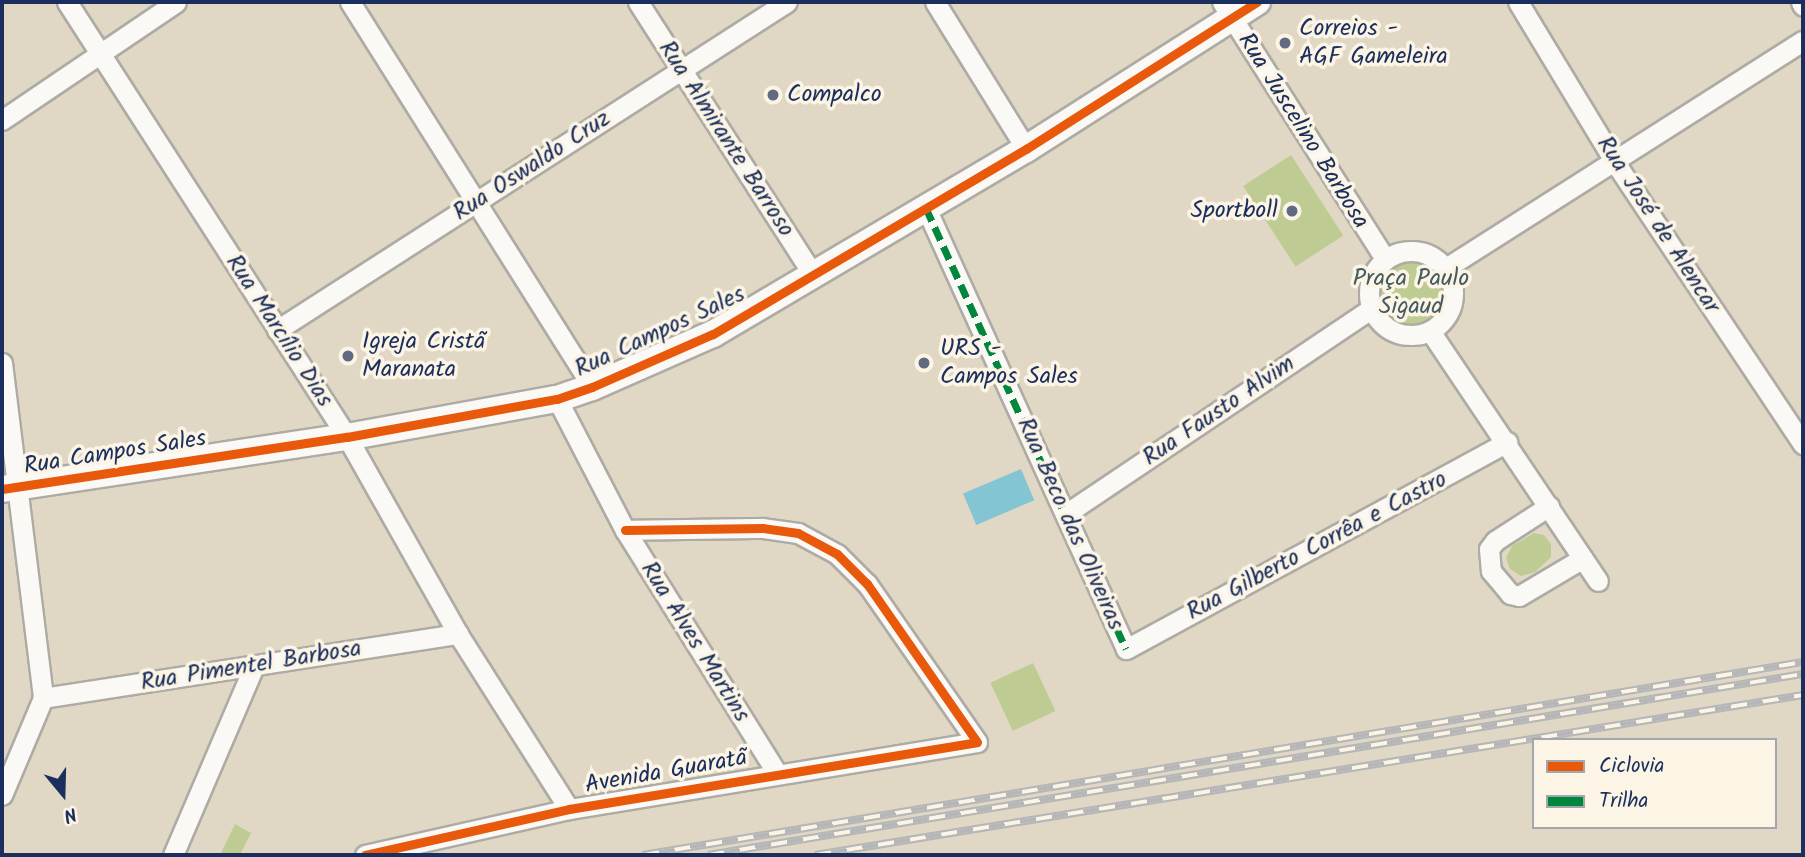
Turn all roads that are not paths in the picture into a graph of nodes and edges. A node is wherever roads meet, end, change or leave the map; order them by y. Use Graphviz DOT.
graph roads {
  1 [pos="67,2"];
  2 [pos="176,2"];
  3 [pos="350,2"];
  4 [pos="638,2"];
  5 [pos="786,2"];
  6 [pos="936,2"];
  7 [pos="1257,2"];
  8 [pos="1517,2"];
  9 [pos="1227,10"];
  10 [pos="1803,41"];
  11 [pos="97,51"];
  12 [pos="682,70"];
  13 [pos="2,120"];
  14 [pos="1026,149"];
  15 [pos="1616,164"];
  16 [pos="478,202"];
  17 [pos="926,208"];
  18 [pos="1385,259"];
  19 [pos="1446,268"];
  20 [pos="814,275"];
  21 [pos="1371,309"];
  22 [pos="277,330"];
  23 [pos="1430,331"];
  24 [pos="2,363"];
  25 [pos="593,387"];
  26 [pos="557,399"];
  27 [pos="347,437"];
  28 [pos="1802,439"];
  29 [pos="1508,442"];
  30 [pos="11,488"];
  31 [pos="1549,506"];
  32 [pos="1067,513"];
  33 [pos="625,530"];
  34 [pos="1583,558"];
  35 [pos="1598,581"];
  36 [pos="458,634"];
  37 [pos="1126,649"];
  38 [pos="254,666"];
  39 [pos="43,698"];
  40 [pos="777,773"];
  41 [pos="2,795"];
  42 [pos="569,809"];
  43 [pos="173,855"];
  44 [pos="365,855"];
  1 -- 11 [label="street, Rua Marcílio Dias"];
  2 -- 11 [label="street"];
  3 -- 16 [label="street"];
  4 -- 12 [label="street, Rua Almirante Barroso"];
  5 -- 12 [label="street, Rua Oswaldo Cruz"];
  6 -- 14 [label="street"];
  7 -- 9 [label="street, Rua Campos Sales"];
  8 -- 15 [label="street, Rua José de Alencar"];
  9 -- 14 [label="street, Rua Campos Sales"];
  9 -- 18 [label="street, Rua Juscelino Barbosa"];
  10 -- 15 [label="street"];
  11 -- 13 [label="street"];
  11 -- 22 [label="street, Rua Marcílio Dias"];
  12 -- 16 [label="street, Rua Oswaldo Cruz"];
  12 -- 20 [label="street, Rua Almirante Barroso"];
  14 -- 17 [label="street, Rua Campos Sales"];
  15 -- 19 [label="street"];
  15 -- 28 [label="street, Rua José de Alencar"];
  16 -- 22 [label="street, Rua Oswaldo Cruz"];
  16 -- 25 [label="street"];
  17 -- 20 [label="street, Rua Campos Sales"];
  17 -- 32 [label="street, Rua Beco das Oliveiras"];
  18 -- 19 [label="street"];
  18 -- 21 [label="street"];
  19 -- 23 [label="street"];
  20 -- 25 [label="street, Rua Campos Sales"];
  21 -- 23 [label="street"];
  21 -- 32 [label="street, Rua Fausto Alvim"];
  22 -- 27 [label="street, Rua Marcílio Dias"];
  23 -- 29 [label="street"];
  24 -- 30 [label="street"];
  25 -- 26 [label="street, Rua Campos Sales"];
  26 -- 27 [label="street, Rua Campos Sales"];
  26 -- 33 [label="street, Rua Alves Martins"];
  27 -- 30 [label="street, Rua Campos Sales"];
  27 -- 36 [label="street, Rua Marcílio Dias"];
  29 -- 31 [label="street"];
  29 -- 37 [label="street, Rua Gilberto Corrêa e Castro"];
  30 -- 39 [label="street"];
  31 -- 34 [label="street"];
  31 -- 34 [label="street"];
  32 -- 37 [label="street, Rua Beco das Oliveiras"];
  33 -- 40 [label="street, Rua Alves Martins"];
  33 -- 40 [label="street, Avenida Guaratã"];
  34 -- 35 [label="street"];
  36 -- 38 [label="street, Rua Pimentel Barbosa"];
  36 -- 42 [label="street, Rua Marcílio Dias"];
  38 -- 39 [label="street, Rua Pimentel Barbosa"];
  38 -- 43 [label="street"];
  39 -- 41 [label="street"];
  40 -- 42 [label="street, Avenida Guaratã"];
  42 -- 44 [label="street, Avenida Guaratã"];
}
